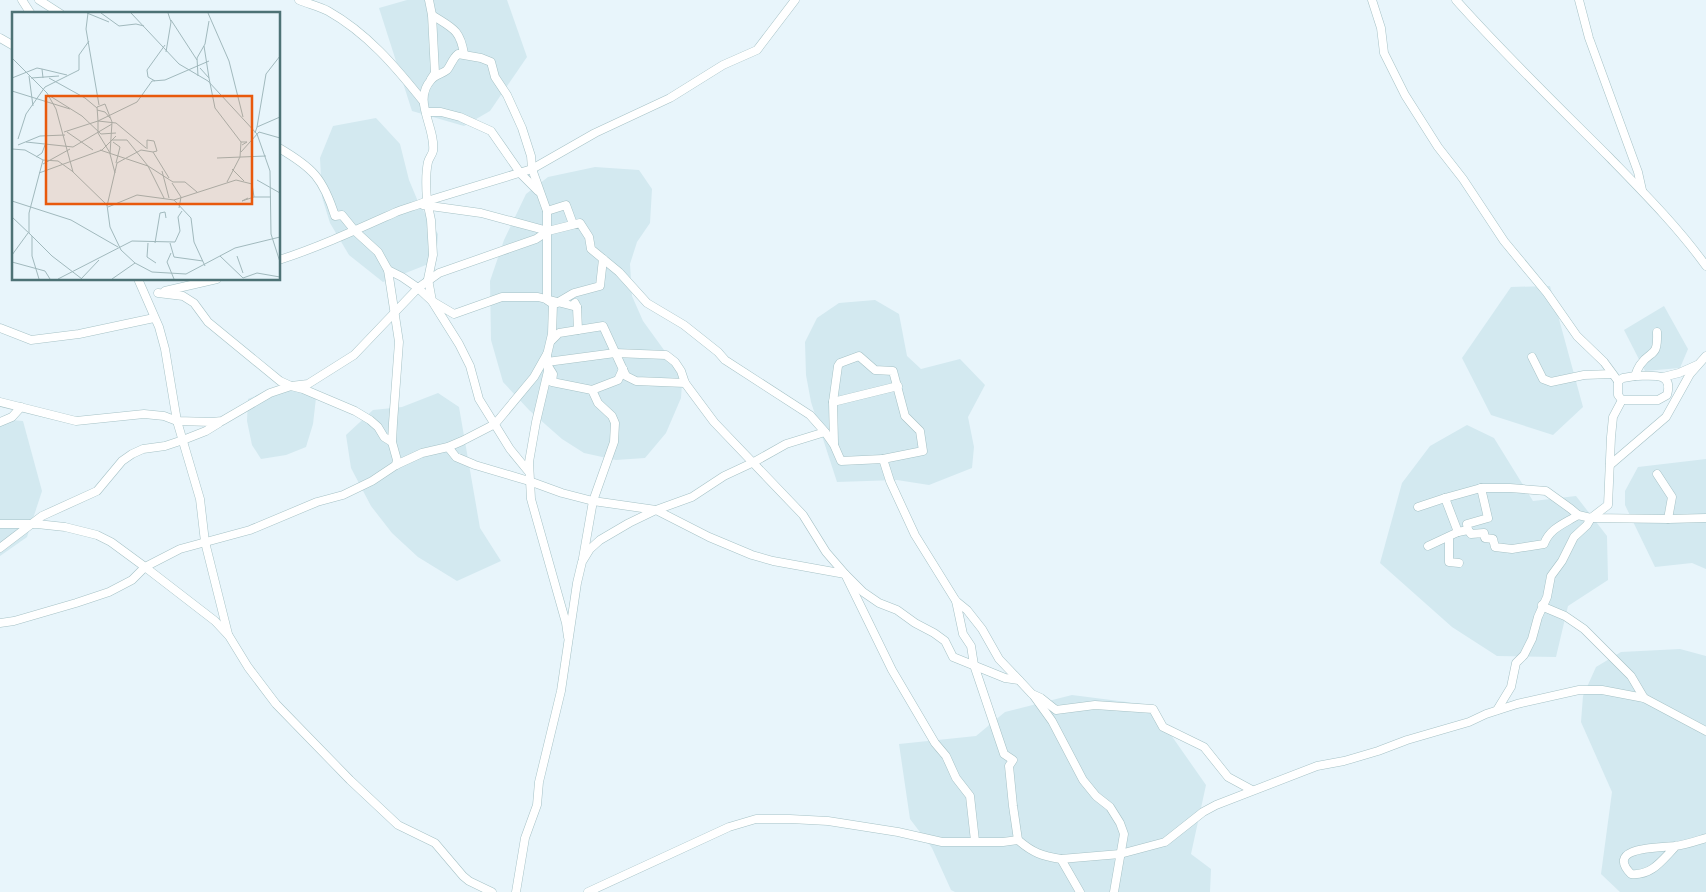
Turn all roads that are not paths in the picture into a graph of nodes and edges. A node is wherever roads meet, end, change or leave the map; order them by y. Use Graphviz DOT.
graph roads {
  1 [pos="22,0"];
  2 [pos="39,0"];
  3 [pos="299,0"];
  4 [pos="429,0"];
  5 [pos="796,0"];
  6 [pos="1372,0"];
  7 [pos="1456,0"];
  8 [pos="1579,0"];
  9 [pos="30,12"];
  10 [pos="57,12"];
  11 [pos="432,15"];
  12 [pos="0,38"];
  13 [pos="12,45"];
  14 [pos="464,54"];
  15 [pos="429,83"];
  16 [pos="423,101"];
  17 [pos="426,112"];
  18 [pos="280,149"];
  19 [pos="532,169"];
  20 [pos="521,174"];
  21 [pos="1642,192"];
  22 [pos="540,194"];
  23 [pos="424,204"];
  24 [pos="547,211"];
  25 [pos="572,224"];
  26 [pos="355,231"];
  27 [pos="548,231"];
  28 [pos="603,259"];
  29 [pos="280,260"];
  30 [pos="1706,266"];
  31 [pos="388,270"];
  32 [pos="428,279"];
  33 [pos="138,280"];
  34 [pos="214,280"];
  35 [pos="418,288"];
  36 [pos="158,293"];
  37 [pos="146,296"];
  38 [pos="572,296"];
  39 [pos="432,301"];
  40 [pos="553,302"];
  41 [pos="576,307"];
  42 [pos="393,314"];
  43 [pos="154,318"];
  44 [pos="0,328"];
  45 [pos="578,330"];
  46 [pos="1657,332"];
  47 [pos="615,353"];
  48 [pos="1706,356"];
  49 [pos="1532,357"];
  50 [pos="547,361"];
  51 [pos="1699,364"];
  52 [pos="623,369"];
  53 [pos="1612,374"];
  54 [pos="1635,376"];
  55 [pos="1663,377"];
  56 [pos="1618,381"];
  57 [pos="685,383"];
  58 [pos="291,386"];
  59 [pos="898,386"];
  60 [pos="592,390"];
  61 [pos="1622,400"];
  62 [pos="0,402"];
  63 [pos="833,402"];
  64 [pos="21,407"];
  65 [pos="177,421"];
  66 [pos="222,421"];
  67 [pos="0,422"];
  68 [pos="495,424"];
  69 [pos="825,432"];
  70 [pos="183,440"];
  71 [pos="392,442"];
  72 [pos="834,445"];
  73 [pos="448,447"];
  74 [pos="883,459"];
  75 [pos="754,462"];
  76 [pos="1610,464"];
  77 [pos="396,465"];
  78 [pos="528,471"];
  79 [pos="1657,474"];
  80 [pos="529,481"];
  81 [pos="1481,488"];
  82 [pos="1445,498"];
  83 [pos="594,501"];
  84 [pos="1418,507"];
  85 [pos="656,510"];
  86 [pos="1578,515"];
  87 [pos="1591,518"];
  88 [pos="1706,518"];
  89 [pos="1668,519"];
  90 [pos="0,524"];
  91 [pos="32,524"];
  92 [pos="1468,530"];
  93 [pos="1458,532"];
  94 [pos="1449,537"];
  95 [pos="206,542"];
  96 [pos="1428,546"];
  97 [pos="0,548"];
  98 [pos="582,562"];
  99 [pos="1459,563"];
  100 [pos="145,567"];
  101 [pos="845,574"];
  102 [pos="956,601"];
  103 [pos="1542,605"];
  104 [pos="0,623"];
  105 [pos="229,636"];
  106 [pos="568,637"];
  107 [pos="974,665"];
  108 [pos="1019,680"];
  109 [pos="1032,694"];
  110 [pos="1644,698"];
  111 [pos="1497,710"];
  112 [pos="1706,731"];
  113 [pos="1252,790"];
  114 [pos="1706,838"];
  115 [pos="1018,840"];
  116 [pos="975,841"];
  117 [pos="1676,846"];
  118 [pos="1120,854"];
  119 [pos="1061,859"];
  120 [pos="492,892"];
  121 [pos="516,892"];
  122 [pos="588,892"];
  123 [pos="1080,892"];
  124 [pos="1114,892"];
  1 -- 9 [label="street"];
  2 -- 10 [label="street"];
  3 -- 16 [label="street"];
  4 -- 11 [label="street"];
  5 -- 19 [label="street"];
  6 -- 53 [label="street"];
  7 -- 21 [label="street"];
  8 -- 21 [label="street"];
  11 -- 14 [label="street"];
  11 -- 15 [label="street"];
  12 -- 13 [label="street"];
  14 -- 15 [label="street"];
  14 -- 19 [label="street"];
  15 -- 16 [label="street"];
  16 -- 17 [label="street"];
  17 -- 20 [label="street"];
  17 -- 23 [label="street"];
  18 -- 26 [label="street"];
  19 -- 20 [label="street"];
  19 -- 22 [label="street"];
  20 -- 22 [label="street"];
  20 -- 23 [label="street"];
  21 -- 30 [label="street"];
  22 -- 24 [label="street"];
  23 -- 26 [label="street"];
  23 -- 27 [label="street"];
  23 -- 32 [label="street"];
  24 -- 25 [label="street"];
  24 -- 27 [label="street"];
  25 -- 27 [label="street"];
  25 -- 28 [label="street"];
  26 -- 29 [label="street"];
  26 -- 31 [label="street"];
  27 -- 32 [label="street"];
  27 -- 40 [label="street"];
  28 -- 38 [label="street"];
  28 -- 69 [label="street"];
  31 -- 35 [label="street"];
  31 -- 42 [label="street"];
  32 -- 35 [label="street"];
  32 -- 39 [label="street"];
  33 -- 37 [label="street"];
  34 -- 36 [label="street"];
  35 -- 39 [label="street"];
  35 -- 42 [label="street"];
  36 -- 37 [label="street"];
  36 -- 58 [label="street"];
  37 -- 43 [label="street"];
  38 -- 40 [label="street"];
  38 -- 41 [label="street"];
  39 -- 40 [label="street"];
  39 -- 68 [label="street"];
  40 -- 41 [label="street"];
  40 -- 50 [label="street"];
  41 -- 45 [label="street"];
  42 -- 58 [label="street"];
  42 -- 71 [label="street"];
  43 -- 44 [label="street"];
  43 -- 65 [label="street"];
  45 -- 47 [label="street"];
  45 -- 50 [label="street"];
  46 -- 54 [label="street"];
  47 -- 50 [label="street"];
  47 -- 52 [label="street"];
  47 -- 57 [label="street"];
  48 -- 51 [label="street"];
  49 -- 53 [label="street"];
  50 -- 60 [label="street"];
  50 -- 68 [label="street"];
  50 -- 78 [label="street"];
  51 -- 55 [label="street"];
  51 -- 76 [label="street"];
  52 -- 57 [label="street"];
  52 -- 60 [label="street"];
  53 -- 56 [label="street"];
  54 -- 55 [label="street"];
  54 -- 56 [label="street"];
  55 -- 61 [label="street"];
  56 -- 61 [label="street"];
  57 -- 75 [label="street"];
  58 -- 66 [label="street"];
  58 -- 71 [label="street"];
  59 -- 63 [label="street"];
  59 -- 63 [label="street"];
  59 -- 74 [label="street"];
  60 -- 83 [label="street"];
  61 -- 76 [label="street"];
  62 -- 64 [label="street"];
  63 -- 72 [label="street"];
  64 -- 65 [label="street"];
  64 -- 67 [label="street"];
  65 -- 66 [label="street"];
  65 -- 70 [label="street"];
  66 -- 70 [label="street"];
  68 -- 73 [label="street"];
  68 -- 78 [label="street"];
  69 -- 72 [label="street"];
  69 -- 75 [label="street"];
  70 -- 91 [label="street"];
  70 -- 95 [label="street"];
  71 -- 77 [label="street"];
  72 -- 74 [label="street"];
  73 -- 77 [label="street"];
  73 -- 80 [label="street"];
  74 -- 102 [label="street"];
  75 -- 85 [label="street"];
  75 -- 101 [label="street"];
  76 -- 87 [label="street"];
  77 -- 95 [label="street"];
  78 -- 80 [label="street"];
  79 -- 89 [label="street"];
  80 -- 83 [label="street"];
  80 -- 106 [label="street"];
  81 -- 82 [label="street"];
  81 -- 86 [label="street"];
  81 -- 92 [label="street"];
  82 -- 84 [label="street"];
  82 -- 93 [label="street"];
  83 -- 85 [label="street"];
  83 -- 98 [label="street"];
  85 -- 98 [label="street"];
  85 -- 101 [label="street"];
  86 -- 87 [label="street"];
  86 -- 92 [label="street"];
  87 -- 89 [label="street"];
  87 -- 103 [label="street"];
  88 -- 89 [label="street"];
  90 -- 91 [label="street"];
  91 -- 97 [label="street"];
  91 -- 100 [label="street"];
  92 -- 93 [label="street"];
  93 -- 94 [label="street"];
  94 -- 96 [label="street"];
  94 -- 99 [label="street"];
  95 -- 100 [label="street"];
  95 -- 105 [label="street"];
  98 -- 106 [label="street"];
  100 -- 104 [label="street"];
  100 -- 105 [label="street"];
  101 -- 107 [label="street"];
  101 -- 116 [label="street"];
  102 -- 107 [label="street"];
  102 -- 108 [label="street"];
  103 -- 110 [label="street"];
  103 -- 111 [label="street"];
  105 -- 120 [label="street"];
  106 -- 121 [label="street"];
  107 -- 108 [label="street"];
  107 -- 115 [label="street"];
  108 -- 109 [label="street"];
  109 -- 113 [label="street"];
  109 -- 118 [label="street"];
  110 -- 111 [label="street"];
  110 -- 112 [label="street"];
  111 -- 113 [label="street"];
  113 -- 118 [label="street"];
  114 -- 117 [label="street"];
  115 -- 116 [label="street"];
  115 -- 119 [label="street"];
  116 -- 122 [label="street"];
  117 -- 117 [label="street"];
  118 -- 119 [label="street"];
  118 -- 124 [label="street"];
  119 -- 123 [label="street"];
}
